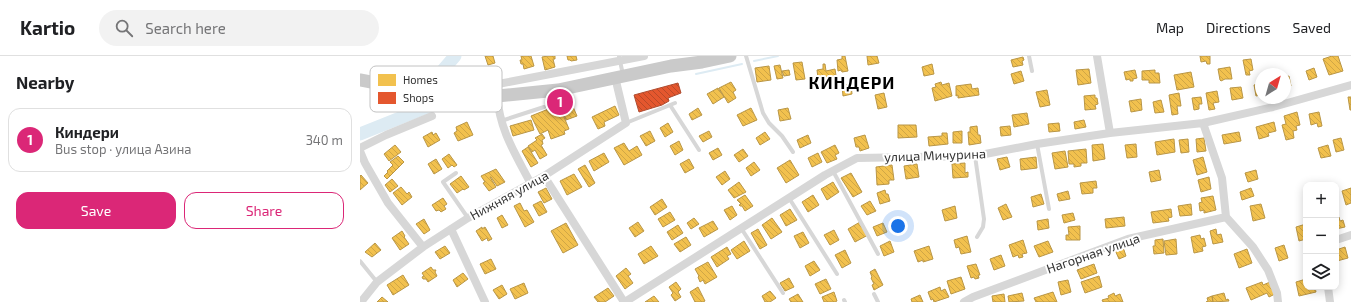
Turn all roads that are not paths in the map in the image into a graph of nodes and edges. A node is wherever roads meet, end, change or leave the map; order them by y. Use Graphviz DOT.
graph roads {
  1 [pos="644,56"];
  2 [pos="730,56"];
  3 [pos="746,56"];
  4 [pos="1028,56"];
  5 [pos="1097,56"];
  6 [pos="620,58"];
  7 [pos="1032,71"];
  8 [pos="619,77"];
  9 [pos="360,80"];
  10 [pos="370,82"];
  11 [pos="1351,85"];
  12 [pos="502,89"];
  13 [pos="502,90"];
  14 [pos="675,103"];
  15 [pos="670,105"];
  16 [pos="544,107"];
  17 [pos="499,112"];
  18 [pos="432,116"];
  19 [pos="501,121"];
  20 [pos="626,123"];
  21 [pos="1203,123"];
  22 [pos="1110,133"];
  23 [pos="1037,144"];
  24 [pos="360,148"];
  25 [pos="699,150"];
  26 [pos="360,151"];
  27 [pos="793,152"];
  28 [pos="975,156"];
  29 [pos="833,171"];
  30 [pos="456,173"];
  31 [pos="544,176"];
  32 [pos="531,184"];
  33 [pos="789,198"];
  34 [pos="1049,209"];
  35 [pos="1226,217"];
  36 [pos="468,218"];
  37 [pos="741,228"];
  38 [pos="451,229"];
  39 [pos="1351,235"];
  40 [pos="977,237"];
  41 [pos="1339,239"];
  42 [pos="423,247"];
  43 [pos="878,254"];
  44 [pos="360,261"];
  45 [pos="837,274"];
  46 [pos="377,282"];
  47 [pos="1328,290"];
  48 [pos="783,293"];
  49 [pos="874,294"];
  50 [pos="361,302"];
  51 [pos="485,302"];
  52 [pos="624,302"];
  53 [pos="878,302"];
  54 [pos="964,302"];
  55 [pos="1278,302"];
  56 [pos="1330,302"];
  1 -- 6 [label="street"];
  2 -- 8 [label="main road"];
  3 -- 27 [label="lane"];
  4 -- 7 [label="lane"];
  5 -- 22 [label="street"];
  6 -- 8 [label="lane"];
  6 -- 12 [label="street"];
  8 -- 13 [label="main road"];
  8 -- 20 [label="street"];
  9 -- 10 [label="main road"];
  11 -- 21 [label="street, улица Мичурина"];
  14 -- 15 [label="lane"];
  15 -- 20 [label="lane"];
  15 -- 25 [label="lane"];
  16 -- 19 [label="lane"];
  17 -- 19 [label="street"];
  18 -- 24 [label="street"];
  19 -- 32 [label="street"];
  20 -- 31 [label="street, Нижняя улица"];
  21 -- 22 [label="street, улица Мичурина"];
  21 -- 35 [label="street"];
  22 -- 23 [label="street, улица Мичурина"];
  23 -- 28 [label="street, улица Мичурина"];
  23 -- 34 [label="lane"];
  26 -- 42 [label="street"];
  28 -- 29 [label="street, улица Мичурина"];
  28 -- 40 [label="lane"];
  29 -- 33 [label="street, улица Мичурина"];
  29 -- 43 [label="lane"];
  30 -- 36 [label="lane"];
  31 -- 32 [label="street, Нижняя улица"];
  31 -- 52 [label="street"];
  32 -- 36 [label="street, Нижняя улица"];
  33 -- 37 [label="street, улица Мичурина"];
  33 -- 45 [label="lane"];
  35 -- 54 [label="street, Нагорная улица"];
  35 -- 55 [label="street"];
  36 -- 38 [label="street, Нижняя улица"];
  37 -- 48 [label="lane"];
  37 -- 52 [label="street, улица Мичурина"];
  38 -- 42 [label="street, Нижняя улица"];
  38 -- 51 [label="street"];
  39 -- 41 [label="street"];
  42 -- 46 [label="street, Нижняя улица"];
  44 -- 46 [label="lane"];
  46 -- 50 [label="street, Нижняя улица"];
  47 -- 56 [label="street"];
  49 -- 53 [label="lane"];
}
